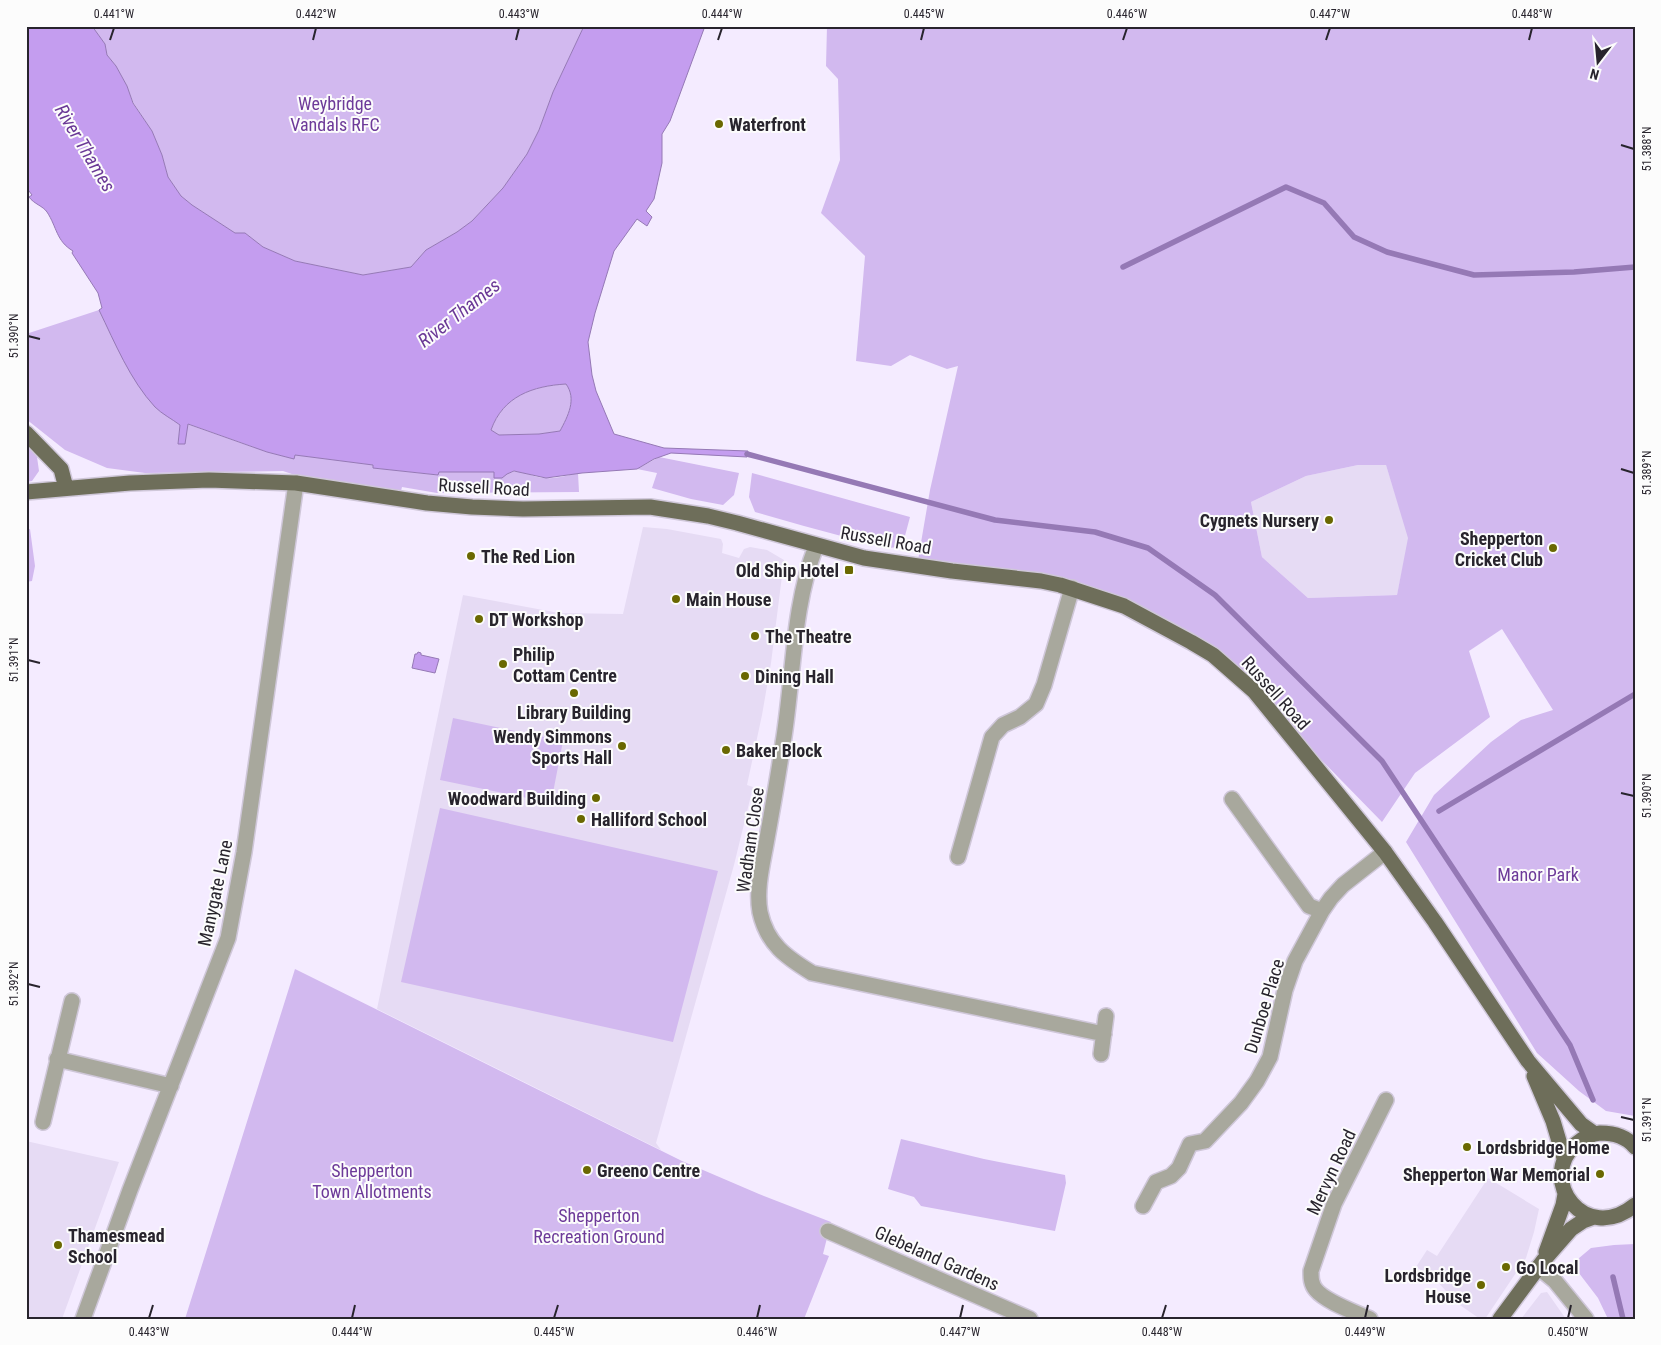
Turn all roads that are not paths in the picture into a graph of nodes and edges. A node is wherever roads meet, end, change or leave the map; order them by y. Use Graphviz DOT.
graph roads {
  1 [pos="26,433"];
  2 [pos="296,483"];
  3 [pos="66,488"];
  4 [pos="26,492"];
  5 [pos="816,546"];
  6 [pos="1072,588"];
  7 [pos="1232,799"];
  8 [pos="1385,852"];
  9 [pos="958,857"];
  10 [pos="1322,911"];
  11 [pos="72,1001"];
  12 [pos="1106,1016"];
  13 [pos="1104,1034"];
  14 [pos="1100,1054"];
  15 [pos="57,1059"];
  16 [pos="1528,1061"];
  17 [pos="171,1086"];
  18 [pos="1386,1100"];
  19 [pos="43,1122"];
  20 [pos="1595,1134"];
  21 [pos="1634,1144"];
  22 [pos="1564,1158"];
  23 [pos="1564,1194"];
  24 [pos="1143,1206"];
  25 [pos="1631,1211"];
  26 [pos="1594,1217"];
  27 [pos="828,1230"];
  28 [pos="1540,1264"];
  29 [pos="83,1319"];
  30 [pos="1030,1319"];
  31 [pos="1370,1319"];
  32 [pos="1500,1319"];
  33 [pos="1586,1319"];
  1 -- 3 [label="main road"];
  2 -- 3 [label="main road, Russell Road"];
  2 -- 5 [label="main road, Russell Road"];
  2 -- 17 [label="street, Manygate Lane"];
  3 -- 4 [label="main road, Russell Road"];
  5 -- 6 [label="main road, Russell Road"];
  5 -- 13 [label="street, Wadham Close"];
  6 -- 8 [label="main road, Russell Road"];
  6 -- 9 [label="street"];
  7 -- 10 [label="street"];
  8 -- 10 [label="street, Dunboe Place"];
  8 -- 16 [label="main road, Russell Road"];
  10 -- 24 [label="street, Dunboe Place"];
  11 -- 15 [label="street"];
  12 -- 13 [label="street"];
  13 -- 14 [label="street"];
  15 -- 17 [label="street"];
  15 -- 19 [label="street"];
  16 -- 20 [label="main road, Russell Road"];
  16 -- 22 [label="main road, Russell Road"];
  17 -- 29 [label="street, Manygate Lane"];
  18 -- 31 [label="street, Mervyn Road"];
  20 -- 21 [label="main road"];
  20 -- 22 [label="main road"];
  22 -- 23 [label="main road"];
  23 -- 26 [label="main road"];
  23 -- 28 [label="main road"];
  25 -- 26 [label="main road"];
  26 -- 28 [label="main road"];
  27 -- 30 [label="street, Glebeland Gardens"];
  28 -- 32 [label="main road"];
  28 -- 33 [label="street"];
}
